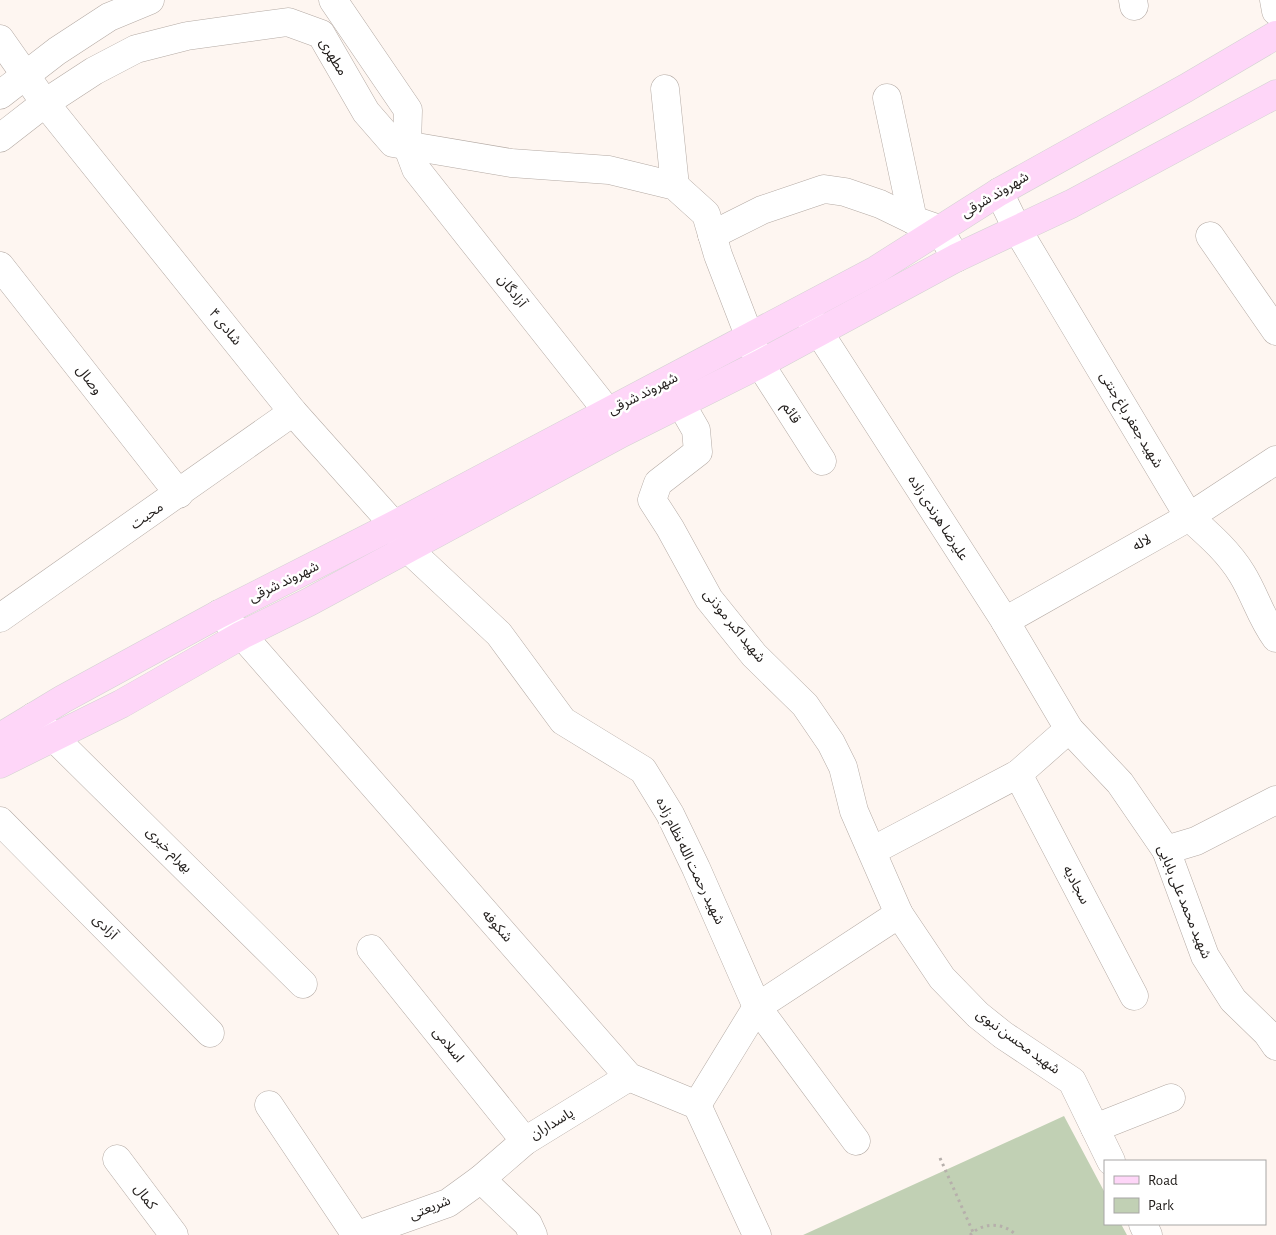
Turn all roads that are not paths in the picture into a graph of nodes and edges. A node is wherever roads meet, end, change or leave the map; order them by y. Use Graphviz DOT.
graph roads {
  1 [pos="150,0"];
  2 [pos="333,0"];
  3 [pos="1274,0"];
  4 [pos="1276,11"];
  5 [pos="1276,35"];
  6 [pos="0,39"];
  7 [pos="26,76"];
  8 [pos="665,89"];
  9 [pos="1276,94"];
  10 [pos="0,95"];
  11 [pos="886,98"];
  12 [pos="45,103"];
  13 [pos="0,138"];
  14 [pos="407,145"];
  15 [pos="676,186"];
  16 [pos="999,192"];
  17 [pos="913,220"];
  18 [pos="939,229"];
  19 [pos="1017,229"];
  20 [pos="712,235"];
  21 [pos="1210,236"];
  22 [pos="956,258"];
  23 [pos="0,266"];
  24 [pos="804,308"];
  25 [pos="1276,331"];
  26 [pos="818,334"];
  27 [pos="750,338"];
  28 [pos="760,364"];
  29 [pos="674,392"];
  30 [pos="293,412"];
  31 [pos="615,423"];
  32 [pos="1276,460"];
  33 [pos="822,461"];
  34 [pos="178,494"];
  35 [pos="1189,517"];
  36 [pos="400,537"];
  37 [pos="219,614"];
  38 [pos="0,618"];
  39 [pos="1005,621"];
  40 [pos="242,635"];
  41 [pos="1276,638"];
  42 [pos="33,717"];
  43 [pos="1069,729"];
  44 [pos="55,737"];
  45 [pos="2,754"];
  46 [pos="1018,774"];
  47 [pos="1276,800"];
  48 [pos="0,821"];
  49 [pos="1166,850"];
  50 [pos="872,851"];
  51 [pos="899,914"];
  52 [pos="371,949"];
  53 [pos="303,984"];
  54 [pos="1134,996"];
  55 [pos="757,1007"];
  56 [pos="210,1033"];
  57 [pos="1273,1036"];
  58 [pos="629,1077"];
  59 [pos="1171,1098"];
  60 [pos="697,1104"];
  61 [pos="269,1105"];
  62 [pos="1095,1128"];
  63 [pos="856,1140"];
  64 [pos="525,1141"];
  65 [pos="117,1159"];
  66 [pos="1111,1160"];
  67 [pos="481,1179"];
  68 [pos="174,1235"];
  69 [pos="357,1235"];
  70 [pos="533,1235"];
  71 [pos="757,1235"];
  1 -- 7 [label="street"];
  2 -- 14 [label="street"];
  3 -- 4 [label="street"];
  5 -- 16 [label="main road, شهروند شرقی"];
  6 -- 7 [label="street, شادی ۴"];
  7 -- 10 [label="street"];
  7 -- 12 [label="street, شادی ۴"];
  8 -- 15 [label="street"];
  9 -- 19 [label="main road, شهروند شرقی"];
  11 -- 17 [label="street"];
  12 -- 13 [label="street, مطهری"];
  12 -- 14 [label="street, مطهری"];
  12 -- 30 [label="street, شادی ۴"];
  14 -- 15 [label="street, مطهری"];
  14 -- 31 [label="street, آزادگان"];
  15 -- 20 [label="street, قائم"];
  16 -- 18 [label="main road, شهروند شرقی"];
  16 -- 19 [label="street, شهید جعفر باغ جنتی"];
  17 -- 18 [label="street"];
  17 -- 20 [label="street"];
  18 -- 22 [label="street"];
  18 -- 24 [label="main road, شهروند شرقی"];
  19 -- 22 [label="main road, شهروند شرقی"];
  19 -- 35 [label="street, شهید جعفر باغ جنتی"];
  20 -- 27 [label="street, قائم"];
  21 -- 25 [label="street"];
  22 -- 26 [label="main road, شهروند شرقی"];
  23 -- 34 [label="street, وصال"];
  24 -- 26 [label="street, علیرضا هرندی زاده"];
  24 -- 27 [label="main road, شهروند شرقی"];
  26 -- 28 [label="main road, شهروند شرقی"];
  26 -- 39 [label="street, علیرضا هرندی زاده"];
  27 -- 28 [label="street, قائم"];
  27 -- 29 [label="main road, شهروند شرقی"];
  28 -- 29 [label="main road, شهروند شرقی"];
  28 -- 33 [label="street, قائم"];
  29 -- 31 [label="main road, شهروند شرقی"];
  29 -- 50 [label="street, شهید اکبر موذنی"];
  30 -- 34 [label="street, محبت"];
  30 -- 36 [label="street, شادی ۴"];
  31 -- 36 [label="main road, شهروند شرقی"];
  32 -- 35 [label="street, لاله"];
  34 -- 38 [label="street, محبت"];
  35 -- 39 [label="street, لاله"];
  35 -- 41 [label="street, شهید جعفر باغ جنتی"];
  36 -- 37 [label="main road, شهروند شرقی"];
  36 -- 40 [label="main road, شهروند شرقی"];
  36 -- 55 [label="street, شهید رحمت الله نظام زاده"];
  37 -- 40 [label="street, شکوفه"];
  37 -- 42 [label="main road, شهروند شرقی"];
  39 -- 43 [label="street, علیرضا هرندی زاده"];
  40 -- 44 [label="main road, شهروند شرقی"];
  40 -- 58 [label="street, شکوفه"];
  42 -- 44 [label="street, بهرام خیری"];
  42 -- 45 [label="main road, شهروند شرقی"];
  43 -- 46 [label="street"];
  43 -- 49 [label="street, شهید محمد علی بابایی"];
  44 -- 45 [label="main road, شهروند شرقی"];
  44 -- 53 [label="street, بهرام خیری"];
  46 -- 50 [label="street"];
  46 -- 54 [label="street, سجادیه"];
  47 -- 49 [label="street"];
  48 -- 56 [label="street, آزادی"];
  49 -- 57 [label="street, شهید محمد علی بابایی"];
  50 -- 51 [label="street, شهید محسن نبوی"];
  51 -- 55 [label="street"];
  51 -- 62 [label="street, شهید محسن نبوی"];
  52 -- 64 [label="street, اسلامی"];
  55 -- 60 [label="street"];
  55 -- 63 [label="street, شهید رحمت الله نظام زاده"];
  58 -- 60 [label="street, شکوفه"];
  58 -- 64 [label="street, پاسداران"];
  59 -- 62 [label="street"];
  60 -- 71 [label="street"];
  61 -- 69 [label="street"];
  62 -- 66 [label="street, شهید محسن نبوی"];
  64 -- 67 [label="street, پاسداران"];
  65 -- 68 [label="street, کمال"];
  67 -- 69 [label="street, شریعتی"];
  67 -- 70 [label="street"];
}
